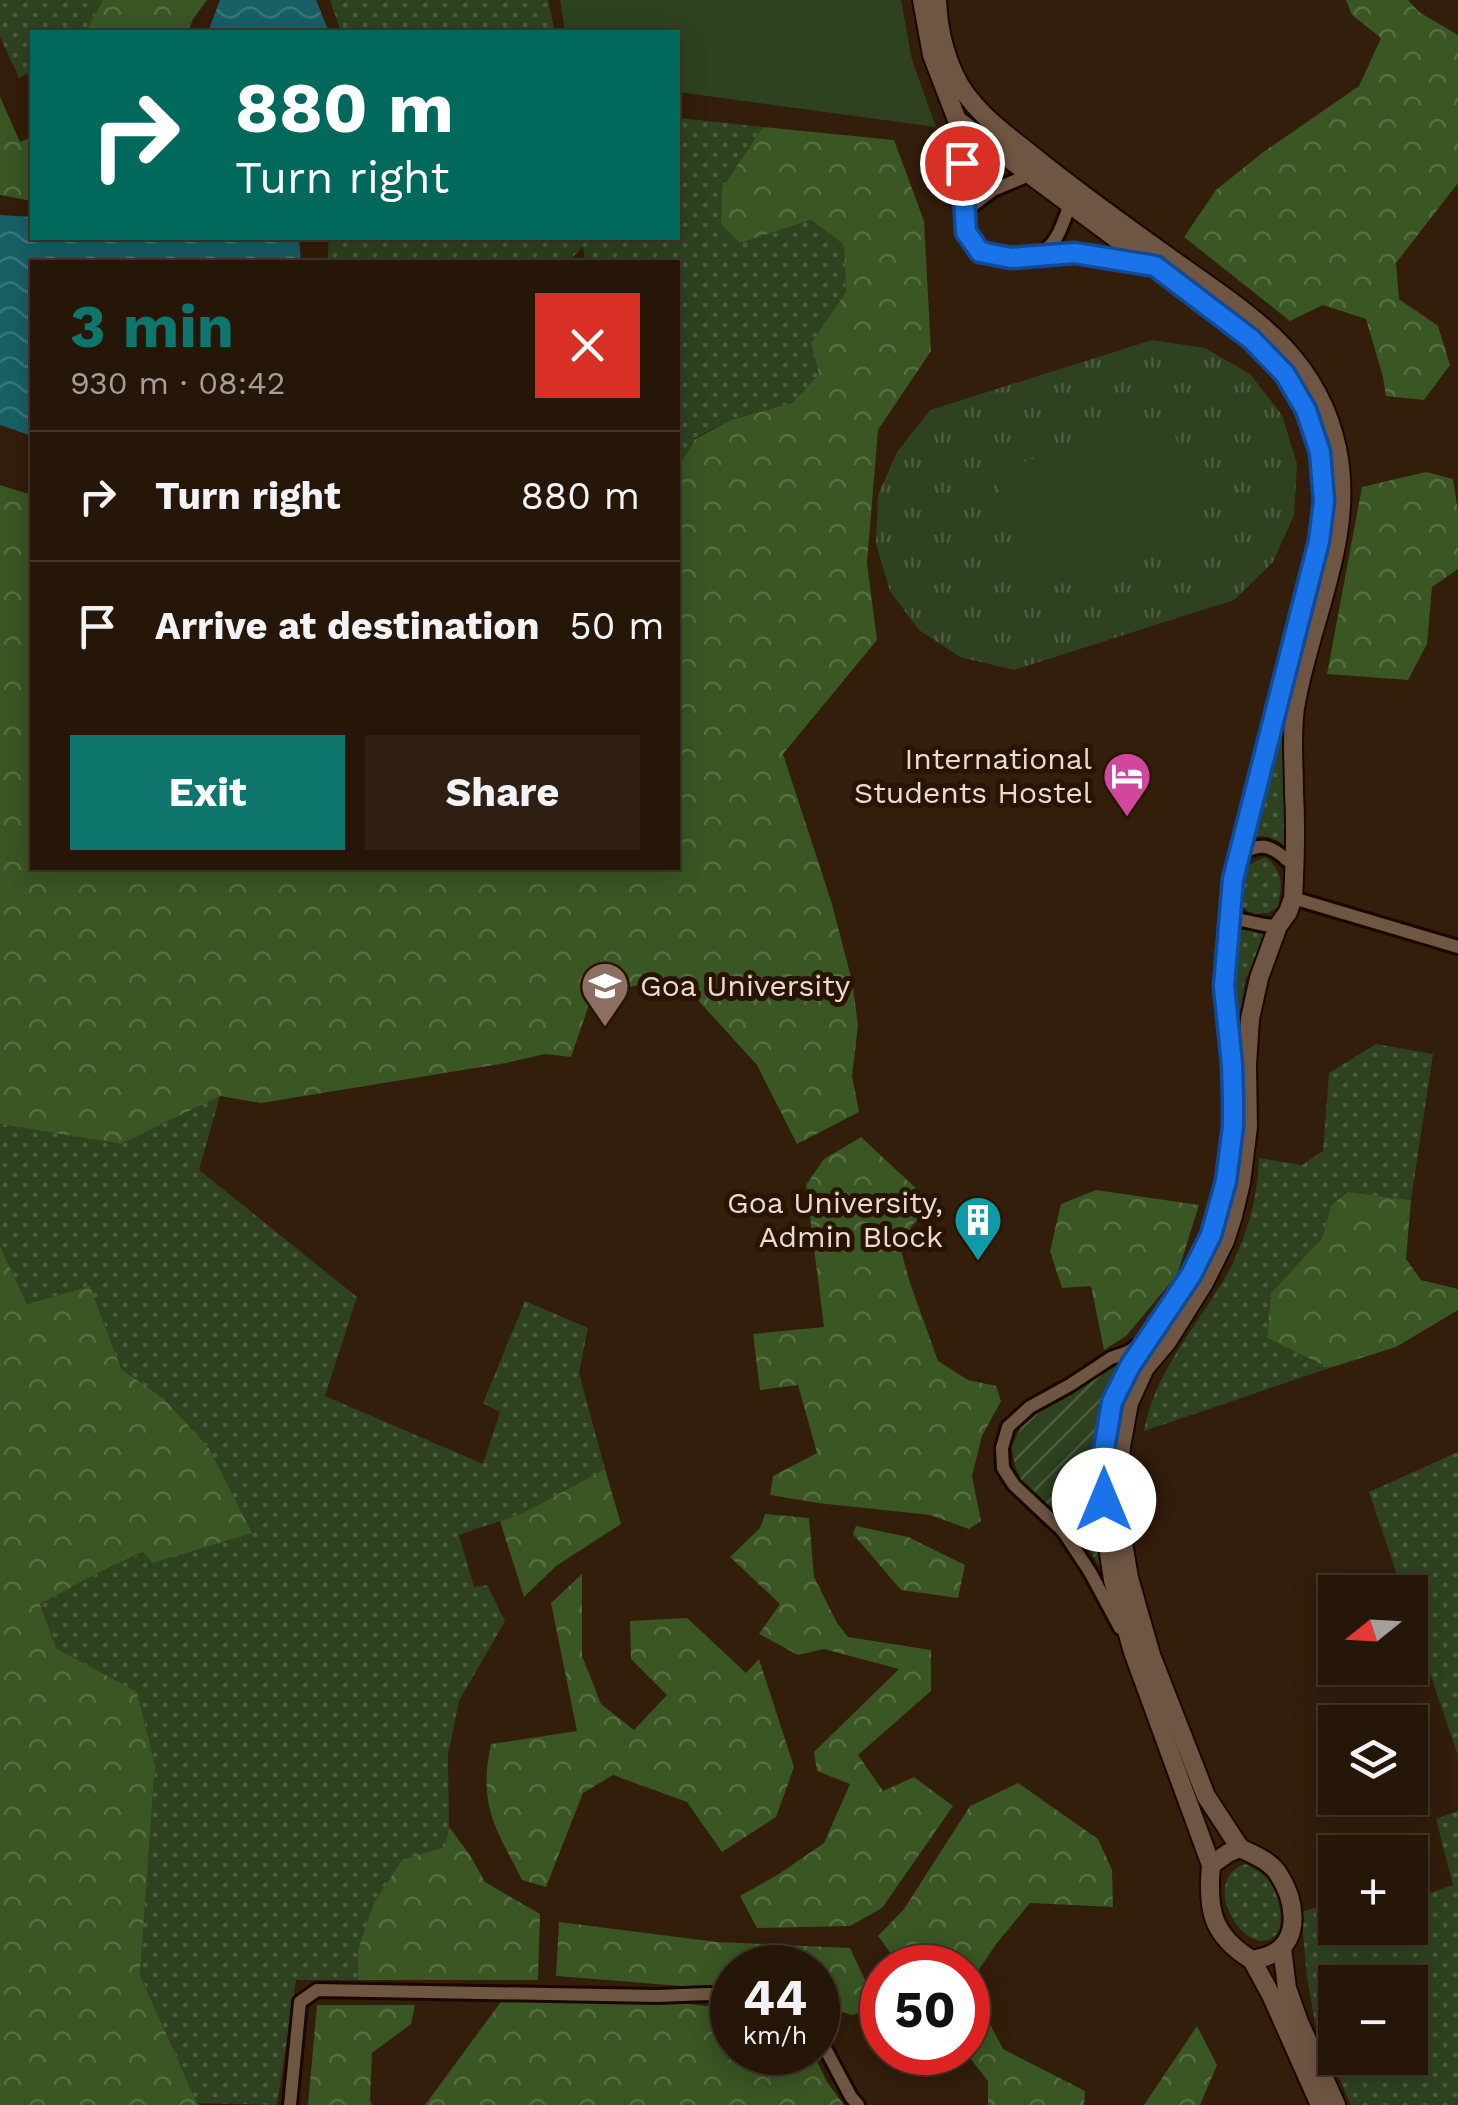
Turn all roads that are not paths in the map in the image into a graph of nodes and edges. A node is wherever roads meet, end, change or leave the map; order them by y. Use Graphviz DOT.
graph roads {
  1 [pos="922,0"];
  2 [pos="937,0"];
  3 [pos="957,120"];
  4 [pos="1029,174"];
  5 [pos="1070,204"];
  6 [pos="964,212"];
  7 [pos="1037,256"];
  8 [pos="1153,258"];
  9 [pos="1238,854"];
  10 [pos="1287,860"];
  11 [pos="1294,889"];
  12 [pos="1230,906"];
  13 [pos="1278,926"];
  14 [pos="1458,946"];
  15 [pos="1147,1340"];
  16 [pos="1133,1652"];
  17 [pos="1240,1848"];
  18 [pos="1211,1865"];
  19 [pos="1282,1948"];
  20 [pos="1252,1960"];
  21 [pos="710,1994"];
  22 [pos="840,2075"];
  23 [pos="290,2105"];
  24 [pos="858,2105"];
  25 [pos="1320,2105"];
  26 [pos="1336,2105"];
  1 -- 3 [label="main road"];
  2 -- 8 [label="main road"];
  3 -- 4 [label="main road"];
  3 -- 6 [label="street"];
  4 -- 5 [label="main road"];
  4 -- 6 [label="street"];
  5 -- 7 [label="street"];
  5 -- 8 [label="main road"];
  6 -- 7 [label="street"];
  7 -- 8 [label="street"];
  8 -- 9 [label="main road"];
  8 -- 11 [label="main road"];
  9 -- 10 [label="street"];
  9 -- 12 [label="main road"];
  10 -- 11 [label="main road"];
  11 -- 13 [label="main road"];
  11 -- 14 [label="street"];
  12 -- 13 [label="street"];
  12 -- 15 [label="main road"];
  13 -- 17 [label="main road"];
  15 -- 16 [label="main road"];
  15 -- 16 [label="street"];
  16 -- 18 [label="main road"];
  17 -- 18 [label="main road"];
  17 -- 19 [label="main road"];
  18 -- 20 [label="main road"];
  19 -- 20 [label="main road"];
  19 -- 26 [label="main road"];
  20 -- 25 [label="main road"];
  21 -- 23 [label="street"];
  22 -- 24 [label="street"];
}
